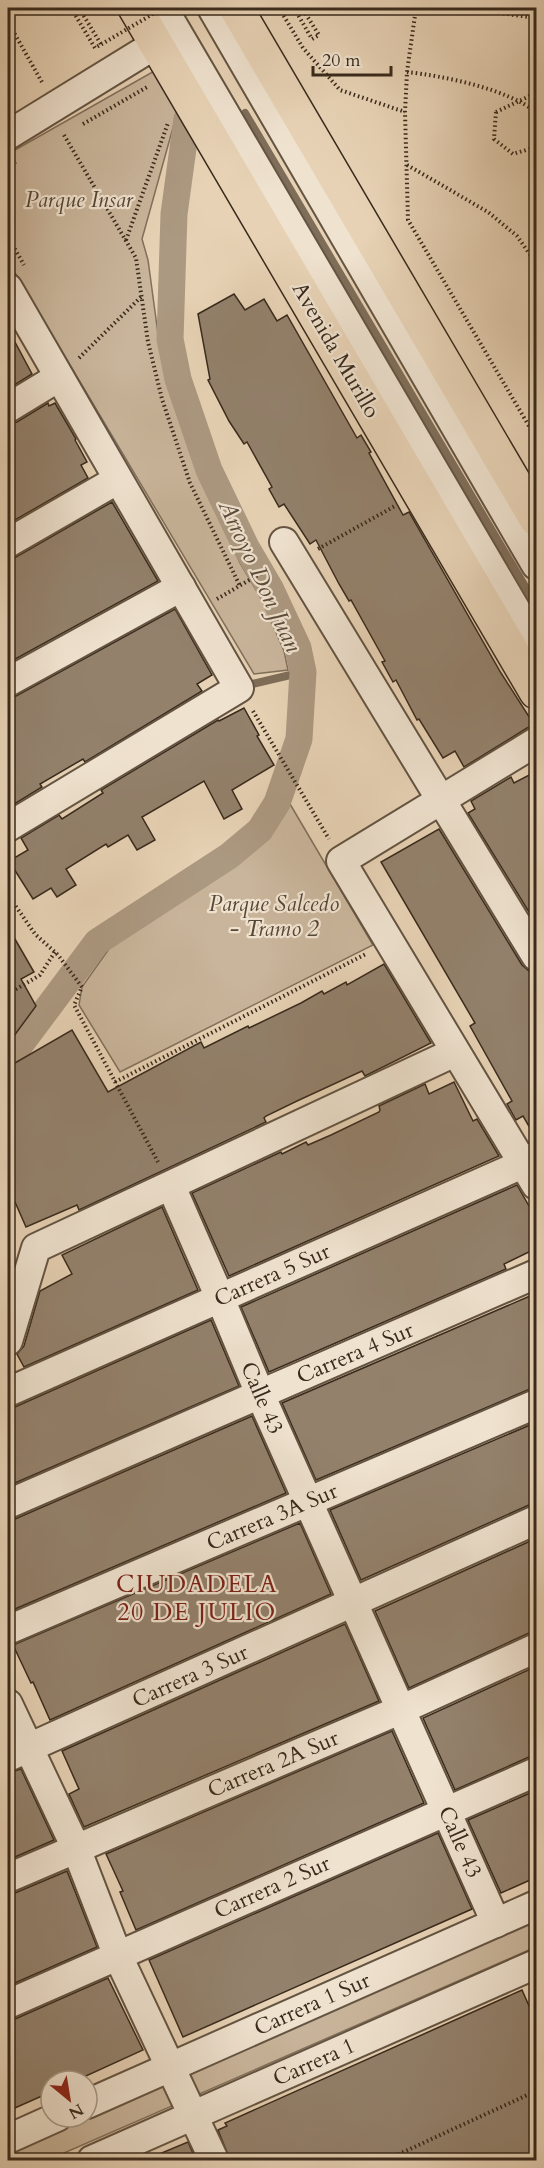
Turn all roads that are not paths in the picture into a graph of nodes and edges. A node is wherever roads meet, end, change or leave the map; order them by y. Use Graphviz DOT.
graph roads {
  1 [pos="135,8"];
  2 [pos="163,8"];
  3 [pos="212,8"];
  4 [pos="236,8"];
  5 [pos="156,44"];
  6 [pos="8,135"];
  7 [pos="8,288"];
  8 [pos="59,377"];
  9 [pos="8,408"];
  10 [pos="117,480"];
  11 [pos="537,519"];
  12 [pos="8,543"];
  13 [pos="286,556"];
  14 [pos="537,565"];
  15 [pos="181,587"];
  16 [pos="537,644"];
  17 [pos="8,682"];
  18 [pos="537,692"];
  19 [pos="537,742"];
  20 [pos="441,800"];
  21 [pos="8,827"];
  22 [pos="537,956"];
  23 [pos="455,1052"];
  24 [pos="533,1168"];
  25 [pos="171,1186"];
  26 [pos="537,1274"];
  27 [pos="220,1298"];
  28 [pos="8,1341"];
  29 [pos="8,1392"];
  30 [pos="260,1394"];
  31 [pos="537,1404"];
  32 [pos="308,1501"];
  33 [pos="8,1504"];
  34 [pos="537,1520"];
  35 [pos="354,1603"];
  36 [pos="8,1630"];
  37 [pos="537,1648"];
  38 [pos="8,1704"];
  39 [pos="400,1710"];
  40 [pos="18,1752"];
  41 [pos="537,1772"];
  42 [pos="447,1811"];
  43 [pos="76,1848"];
  44 [pos="8,1878"];
  45 [pos="537,1905"];
  46 [pos="496,1923"];
  47 [pos="117,1954"];
  48 [pos="534,1971"];
  49 [pos="8,2004"];
  50 [pos="169,2068"];
  51 [pos="99,2099"];
  52 [pos="192,2116"];
  53 [pos="39,2125"];
  54 [pos="8,2139"];
  55 [pos="92,2160"];
  56 [pos="214,2160"];
  1 -- 5 [label="main road, Avenida Murillo"];
  2 -- 16 [label="street"];
  3 -- 14 [label="street"];
  4 -- 11 [label="main road"];
  5 -- 6 [label="street"];
  5 -- 18 [label="main road, Avenida Murillo"];
  7 -- 8 [label="street"];
  8 -- 9 [label="street"];
  8 -- 10 [label="street"];
  10 -- 12 [label="street"];
  10 -- 15 [label="street"];
  13 -- 20 [label="street"];
  15 -- 17 [label="street"];
  15 -- 21 [label="street"];
  19 -- 20 [label="street"];
  20 -- 22 [label="street"];
  20 -- 23 [label="street"];
  23 -- 24 [label="street"];
  23 -- 25 [label="street"];
  24 -- 27 [label="street, Carrera 5 Sur"];
  25 -- 27 [label="street, Calle 43"];
  25 -- 28 [label="street"];
  26 -- 30 [label="street, Carrera 4 Sur"];
  27 -- 29 [label="street, Carrera 5 Sur"];
  27 -- 30 [label="street, Calle 43"];
  30 -- 32 [label="street, Calle 43"];
  30 -- 33 [label="street, Carrera 4 Sur"];
  31 -- 32 [label="street, Carrera 3A Sur"];
  32 -- 35 [label="street, Calle 43"];
  32 -- 36 [label="street, Carrera 3A Sur"];
  34 -- 35 [label="street, Carrera 3 Sur"];
  35 -- 39 [label="street, Calle 43"];
  35 -- 40 [label="street, Carrera 3 Sur"];
  37 -- 39 [label="street, Carrera 2A Sur"];
  38 -- 40 [label="street"];
  39 -- 42 [label="street, Calle 43"];
  39 -- 43 [label="street, Carrera 2A Sur"];
  40 -- 43 [label="street"];
  41 -- 42 [label="street, Carrera 2 Sur"];
  42 -- 46 [label="street, Calle 43"];
  42 -- 47 [label="street, Carrera 2 Sur"];
  43 -- 44 [label="street, Carrera 2A Sur"];
  43 -- 47 [label="street"];
  45 -- 46 [label="street, Carrera 1 Sur"];
  46 -- 50 [label="street, Carrera 1 Sur"];
  47 -- 49 [label="street, Carrera 2 Sur"];
  47 -- 50 [label="street"];
  48 -- 52 [label="street, Carrera 1"];
  50 -- 51 [label="street, Carrera 1 Sur"];
  50 -- 52 [label="street"];
  52 -- 55 [label="street, Carrera 1"];
  52 -- 56 [label="street"];
  53 -- 54 [label="street"];
}
